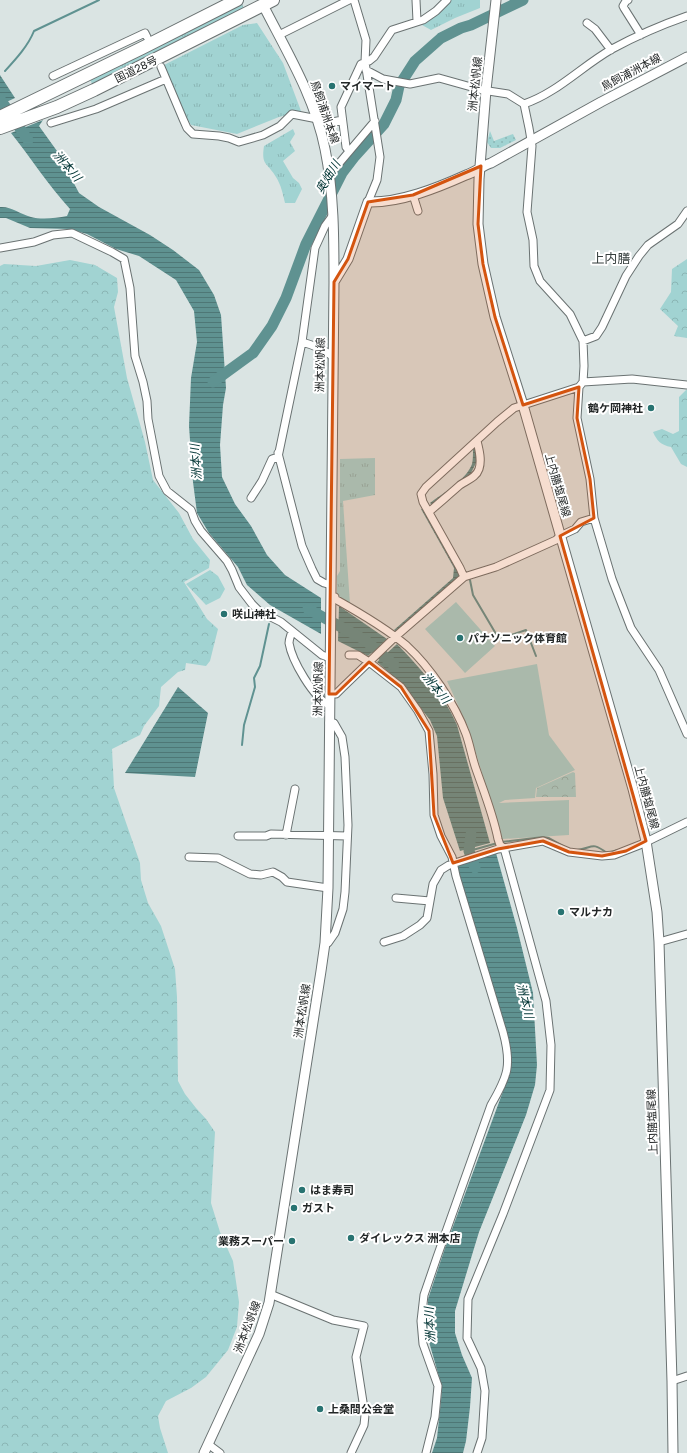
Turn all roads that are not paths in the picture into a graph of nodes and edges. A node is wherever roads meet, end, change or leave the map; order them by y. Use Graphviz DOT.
graph roads {
  1 [pos="237,0"];
  2 [pos="349,0"];
  3 [pos="354,0"];
  4 [pos="416,0"];
  5 [pos="447,0"];
  6 [pos="496,0"];
  7 [pos="628,0"];
  8 [pos="266,2"];
  9 [pos="687,16"];
  10 [pos="417,21"];
  11 [pos="587,23"];
  12 [pos="280,35"];
  13 [pos="641,35"];
  14 [pos="148,37"];
  15 [pos="611,50"];
  16 [pos="687,57"];
  17 [pos="366,66"];
  18 [pos="161,67"];
  19 [pos="53,76"];
  20 [pos="166,79"];
  21 [pos="486,90"];
  22 [pos="524,104"];
  23 [pos="316,118"];
  24 [pos="342,120"];
  25 [pos="51,123"];
  26 [pos="375,123"];
  27 [pos="2,124"];
  28 [pos="531,141"];
  29 [pos="349,151"];
  30 [pos="481,166"];
  31 [pos="330,177"];
  32 [pos="413,195"];
  33 [pos="368,202"];
  34 [pos="418,211"];
  35 [pos="687,211"];
  36 [pos="333,215"];
  37 [pos="0,248"];
  38 [pos="334,282"];
  39 [pos="583,341"];
  40 [pos="302,342"];
  41 [pos="332,356"];
  42 [pos="581,384"];
  43 [pos="687,385"];
  44 [pos="523,405"];
  45 [pos="477,441"];
  46 [pos="278,453"];
  47 [pos="251,498"];
  48 [pos="429,512"];
  49 [pos="594,518"];
  50 [pos="560,536"];
  51 [pos="464,577"];
  52 [pos="331,585"];
  53 [pos="333,598"];
  54 [pos="292,631"];
  55 [pos="394,638"];
  56 [pos="330,654"];
  57 [pos="349,655"];
  58 [pos="370,661"];
  59 [pos="329,694"];
  60 [pos="329,704"];
  61 [pos="329,722"];
  62 [pos="687,734"];
  63 [pos="295,789"];
  64 [pos="687,822"];
  65 [pos="286,835"];
  66 [pos="238,836"];
  67 [pos="328,836"];
  68 [pos="347,836"];
  69 [pos="646,842"];
  70 [pos="500,845"];
  71 [pos="189,857"];
  72 [pos="454,863"];
  73 [pos="328,888"];
  74 [pos="396,898"];
  75 [pos="430,901"];
  76 [pos="687,934"];
  77 [pos="384,942"];
  78 [pos="659,942"];
  79 [pos="324,943"];
  80 [pos="270,1294"];
  81 [pos="687,1376"];
  82 [pos="672,1381"];
  83 [pos="206,1449"];
  84 [pos="220,1453"];
  85 [pos="351,1453"];
  86 [pos="426,1453"];
  87 [pos="477,1453"];
  88 [pos="673,1453"];
  1 -- 27 [label="highway, 国道28号"];
  2 -- 12 [label="street"];
  3 -- 17 [label="street"];
  4 -- 10 [label="street"];
  5 -- 10 [label="street"];
  6 -- 21 [label="main road, 洲本松帆線"];
  7 -- 13 [label="street"];
  8 -- 12 [label="main road, 鳥飼浦洲本線"];
  8 -- 27 [label="highway, 国道28号"];
  9 -- 13 [label="street"];
  10 -- 17 [label="street"];
  11 -- 15 [label="street"];
  12 -- 23 [label="main road, 鳥飼浦洲本線"];
  13 -- 15 [label="street"];
  14 -- 19 [label="street"];
  15 -- 22 [label="street"];
  16 -- 28 [label="main road, 鳥飼浦洲本線"];
  17 -- 21 [label="street"];
  17 -- 24 [label="street"];
  17 -- 26 [label="street"];
  18 -- 20 [label="street"];
  20 -- 23 [label="street"];
  20 -- 25 [label="street"];
  21 -- 22 [label="street"];
  21 -- 30 [label="main road, 洲本松帆線"];
  22 -- 28 [label="street"];
  23 -- 24 [label="street"];
  23 -- 31 [label="main road, 鳥飼浦洲本線"];
  24 -- 29 [label="street"];
  26 -- 29 [label="street"];
  26 -- 33 [label="street"];
  28 -- 30 [label="main road, 鳥飼浦洲本線"];
  28 -- 39 [label="street"];
  29 -- 31 [label="street"];
  30 -- 32 [label="main road"];
  30 -- 44 [label="main road, 上内膳塩尾線"];
  31 -- 36 [label="main road, 鳥飼浦洲本線"];
  32 -- 33 [label="main road"];
  32 -- 34 [label="street"];
  33 -- 38 [label="main road, 洲本松帆線"];
  35 -- 39 [label="street"];
  36 -- 38 [label="main road, 鳥飼浦洲本線"];
  36 -- 40 [label="street"];
  37 -- 54 [label="street"];
  38 -- 41 [label="main road, 洲本松帆線"];
  39 -- 42 [label="street"];
  40 -- 41 [label="street"];
  40 -- 46 [label="street"];
  41 -- 52 [label="main road, 洲本松帆線"];
  42 -- 43 [label="street"];
  42 -- 44 [label="street"];
  42 -- 49 [label="street"];
  44 -- 45 [label="street"];
  44 -- 50 [label="main road, 上内膳塩尾線"];
  45 -- 48 [label="street"];
  45 -- 48 [label="street"];
  46 -- 47 [label="street"];
  46 -- 52 [label="street"];
  48 -- 51 [label="street"];
  49 -- 50 [label="street"];
  49 -- 62 [label="street"];
  50 -- 51 [label="street"];
  50 -- 69 [label="main road, 上内膳塩尾線"];
  51 -- 55 [label="street"];
  52 -- 53 [label="main road, 洲本松帆線"];
  53 -- 55 [label="street"];
  53 -- 56 [label="main road, 洲本松帆線"];
  54 -- 56 [label="street"];
  54 -- 60 [label="street"];
  55 -- 58 [label="street"];
  55 -- 70 [label="street"];
  56 -- 59 [label="main road, 洲本松帆線"];
  57 -- 58 [label="street"];
  58 -- 59 [label="street"];
  58 -- 72 [label="street"];
  59 -- 60 [label="main road, 洲本松帆線"];
  60 -- 61 [label="main road, 洲本松帆線"];
  61 -- 67 [label="main road, 洲本松帆線"];
  61 -- 68 [label="street"];
  63 -- 65 [label="street"];
  64 -- 69 [label="street"];
  65 -- 66 [label="street"];
  65 -- 67 [label="street"];
  67 -- 68 [label="street"];
  67 -- 73 [label="main road, 洲本松帆線"];
  68 -- 79 [label="street"];
  69 -- 70 [label="street"];
  69 -- 78 [label="main road, 上内膳塩尾線"];
  70 -- 72 [label="street"];
  70 -- 87 [label="street"];
  71 -- 73 [label="street"];
  72 -- 75 [label="street"];
  72 -- 86 [label="street"];
  73 -- 79 [label="main road, 洲本松帆線"];
  74 -- 75 [label="street"];
  75 -- 77 [label="street"];
  76 -- 78 [label="street"];
  78 -- 82 [label="main road, 上内膳塩尾線"];
  79 -- 80 [label="main road, 洲本松帆線"];
  80 -- 83 [label="main road, 洲本松帆線"];
  80 -- 85 [label="street"];
  81 -- 82 [label="street"];
  82 -- 88 [label="main road, 上内膳塩尾線"];
  83 -- 84 [label="street"];
}
